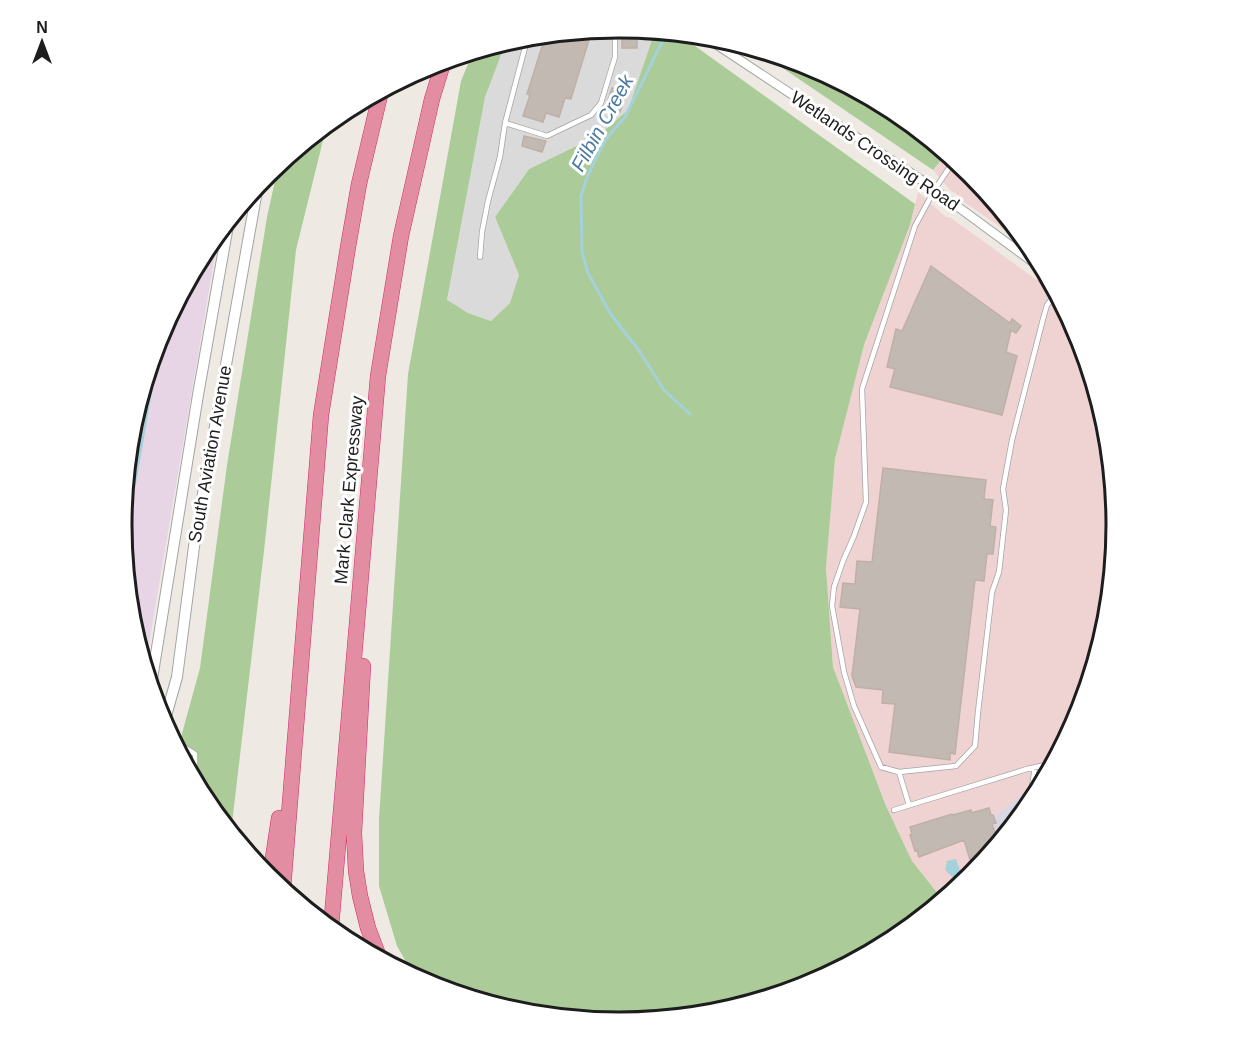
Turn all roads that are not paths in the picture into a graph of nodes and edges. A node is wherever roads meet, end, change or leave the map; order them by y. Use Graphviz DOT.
graph roads {
  1 [pos="615,38"];
  2 [pos="525,47"];
  3 [pos="723,49"];
  4 [pos="440,72"];
  5 [pos="378,102"];
  6 [pos="505,123"];
  7 [pos="950,167"];
  8 [pos="935,189"];
  9 [pos="255,201"];
  10 [pos="226,239"];
  11 [pos="480,257"];
  12 [pos="1026,257"];
  13 [pos="1051,300"];
  14 [pos="374,423"];
  15 [pos="305,613"];
  16 [pos="154,667"];
  17 [pos="168,707"];
  18 [pos="188,749"];
  19 [pos="195,762"];
  20 [pos="1042,765"];
  21 [pos="1035,767"];
  22 [pos="899,772"];
  23 [pos="1033,781"];
  24 [pos="909,805"];
  25 [pos="894,810"];
  26 [pos="272,866"];
  27 [pos="284,878"];
  28 [pos="332,917"];
  29 [pos="374,945"];
  1 -- 6 [label="lane"];
  2 -- 6 [label="lane"];
  3 -- 8 [label="street, Wetlands Crossing Road"];
  4 -- 14 [label="highway, Mark Clark Expressway"];
  5 -- 15 [label="highway, Mark Clark Expressway"];
  6 -- 11 [label="lane"];
  7 -- 8 [label="lane"];
  8 -- 12 [label="street, Wetlands Crossing Road"];
  8 -- 22 [label="lane"];
  9 -- 17 [label="street, South Aviation Avenue"];
  10 -- 16 [label="street, South Aviation Avenue"];
  13 -- 22 [label="lane"];
  14 -- 28 [label="highway, Mark Clark Expressway"];
  14 -- 29 [label="highway"];
  15 -- 26 [label="highway"];
  15 -- 27 [label="highway, Mark Clark Expressway"];
  18 -- 19 [label="lane"];
  20 -- 21 [label="lane"];
  21 -- 23 [label="lane"];
  21 -- 24 [label="lane"];
  22 -- 24 [label="lane"];
  24 -- 25 [label="lane"];
}
